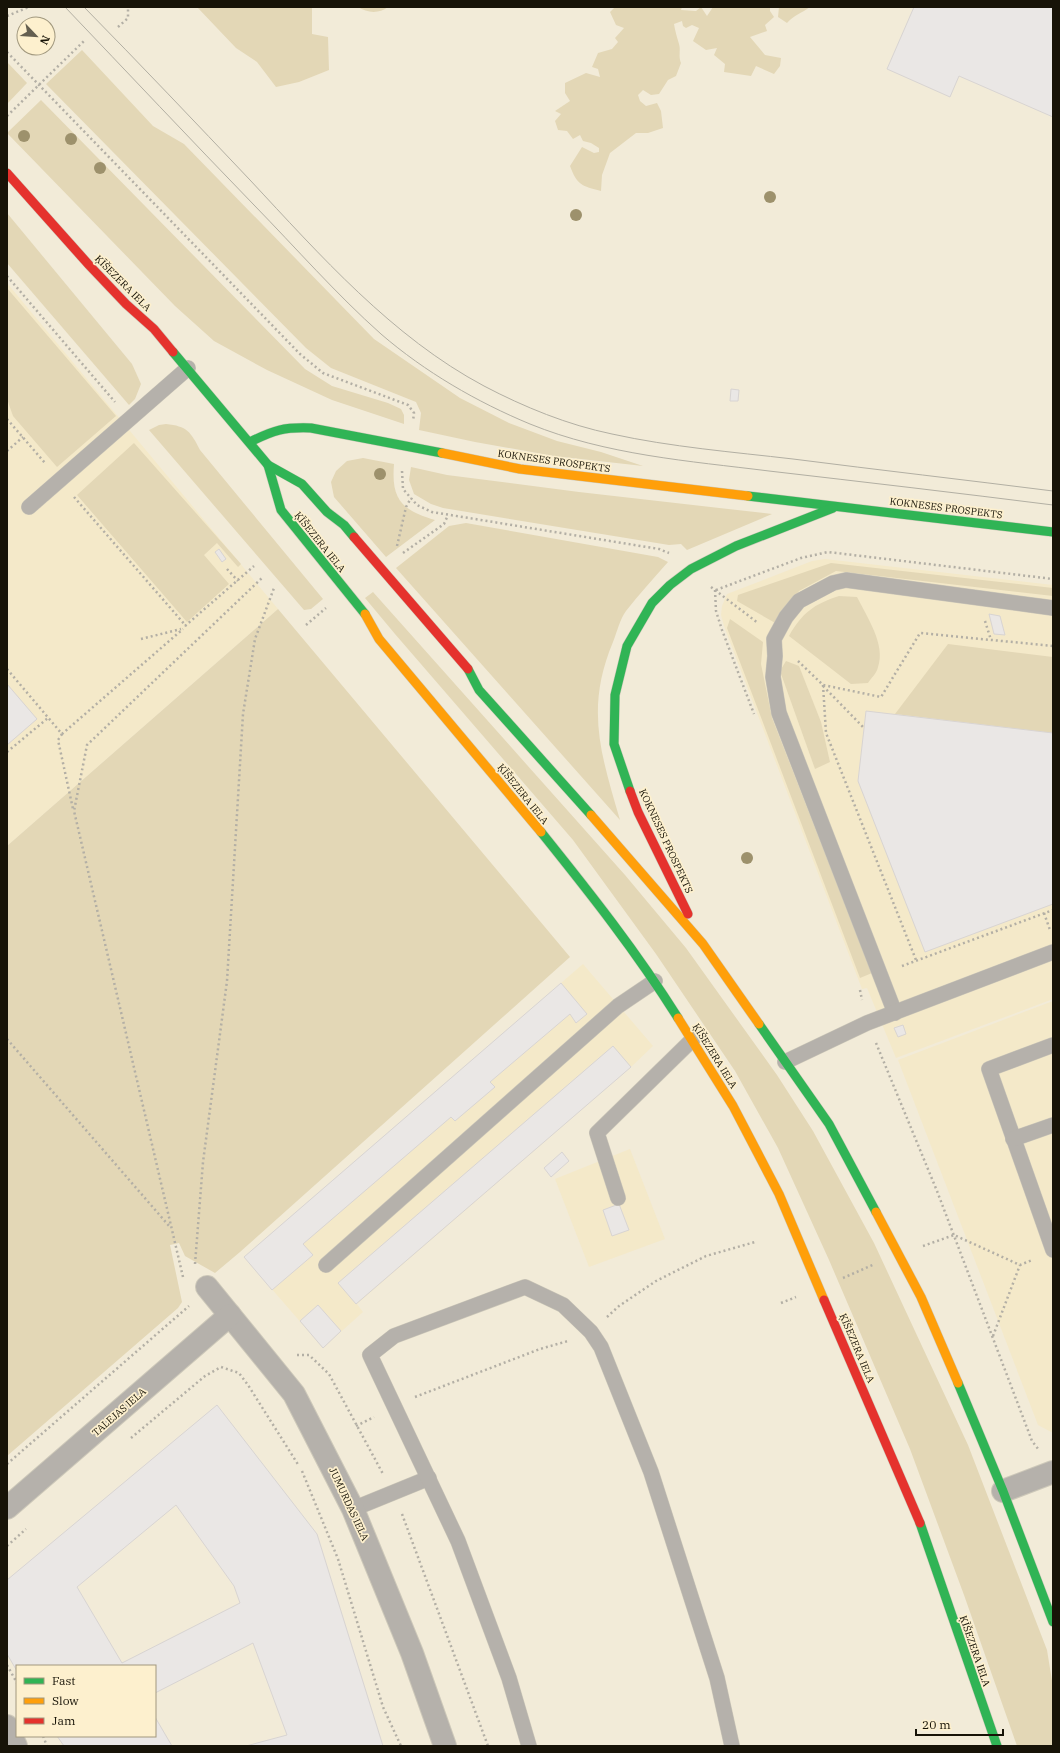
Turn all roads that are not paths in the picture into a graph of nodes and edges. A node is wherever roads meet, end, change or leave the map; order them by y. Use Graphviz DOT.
graph roads {
  1 [pos="7,173"];
  2 [pos="188,368"];
  3 [pos="250,442"];
  4 [pos="268,465"];
  5 [pos="836,506"];
  6 [pos="29,507"];
  7 [pos="1053,532"];
  8 [pos="1053,608"];
  9 [pos="703,944"];
  10 [pos="1053,952"];
  11 [pos="655,981"];
  12 [pos="894,1013"];
  13 [pos="693,1039"];
  14 [pos="1053,1045"];
  15 [pos="785,1062"];
  16 [pos="1053,1124"];
  17 [pos="1013,1139"];
  18 [pos="618,1198"];
  19 [pos="1046,1208"];
  20 [pos="1053,1250"];
  21 [pos="326,1265"];
  22 [pos="207,1287"];
  23 [pos="230,1315"];
  24 [pos="1053,1472"];
  25 [pos="430,1478"];
  26 [pos="1003,1491"];
  27 [pos="7,1508"];
  28 [pos="353,1509"];
  29 [pos="1053,1622"];
  30 [pos="7,1726"];
  31 [pos="525,1745"];
  32 [pos="16,1746"];
  33 [pos="445,1746"];
  34 [pos="732,1746"];
  35 [pos="996,1746"];
  1 -- 2 [label="street, ĶĪŠEZERA IELA"];
  2 -- 3 [label="street, ĶĪŠEZERA IELA"];
  2 -- 6 [label="lane"];
  3 -- 4 [label="street, ĶĪŠEZERA IELA"];
  3 -- 5 [label="street, KOKNESES PROSPEKTS"];
  4 -- 9 [label="street, ĶĪŠEZERA IELA"];
  4 -- 11 [label="street, ĶĪŠEZERA IELA"];
  5 -- 7 [label="street, KOKNESES PROSPEKTS"];
  5 -- 9 [label="street, KOKNESES PROSPEKTS"];
  8 -- 12 [label="lane"];
  9 -- 15 [label="street, ĶĪŠEZERA IELA"];
  10 -- 12 [label="lane"];
  11 -- 13 [label="street, ĶĪŠEZERA IELA"];
  11 -- 21 [label="lane"];
  12 -- 15 [label="lane"];
  13 -- 18 [label="lane"];
  13 -- 35 [label="street, ĶĪŠEZERA IELA"];
  14 -- 17 [label="lane"];
  15 -- 26 [label="street, ĶĪŠEZERA IELA"];
  16 -- 17 [label="lane"];
  17 -- 19 [label="lane"];
  19 -- 20 [label="lane"];
  22 -- 23 [label="street, JUMURDAS IELA"];
  23 -- 27 [label="street, TALEJAS IELA"];
  23 -- 28 [label="street, JUMURDAS IELA"];
  24 -- 26 [label="street"];
  25 -- 28 [label="lane"];
  25 -- 31 [label="lane"];
  25 -- 34 [label="lane"];
  26 -- 29 [label="street, ĶĪŠEZERA IELA"];
  28 -- 33 [label="street, JUMURDAS IELA"];
  30 -- 32 [label="street"];
}
